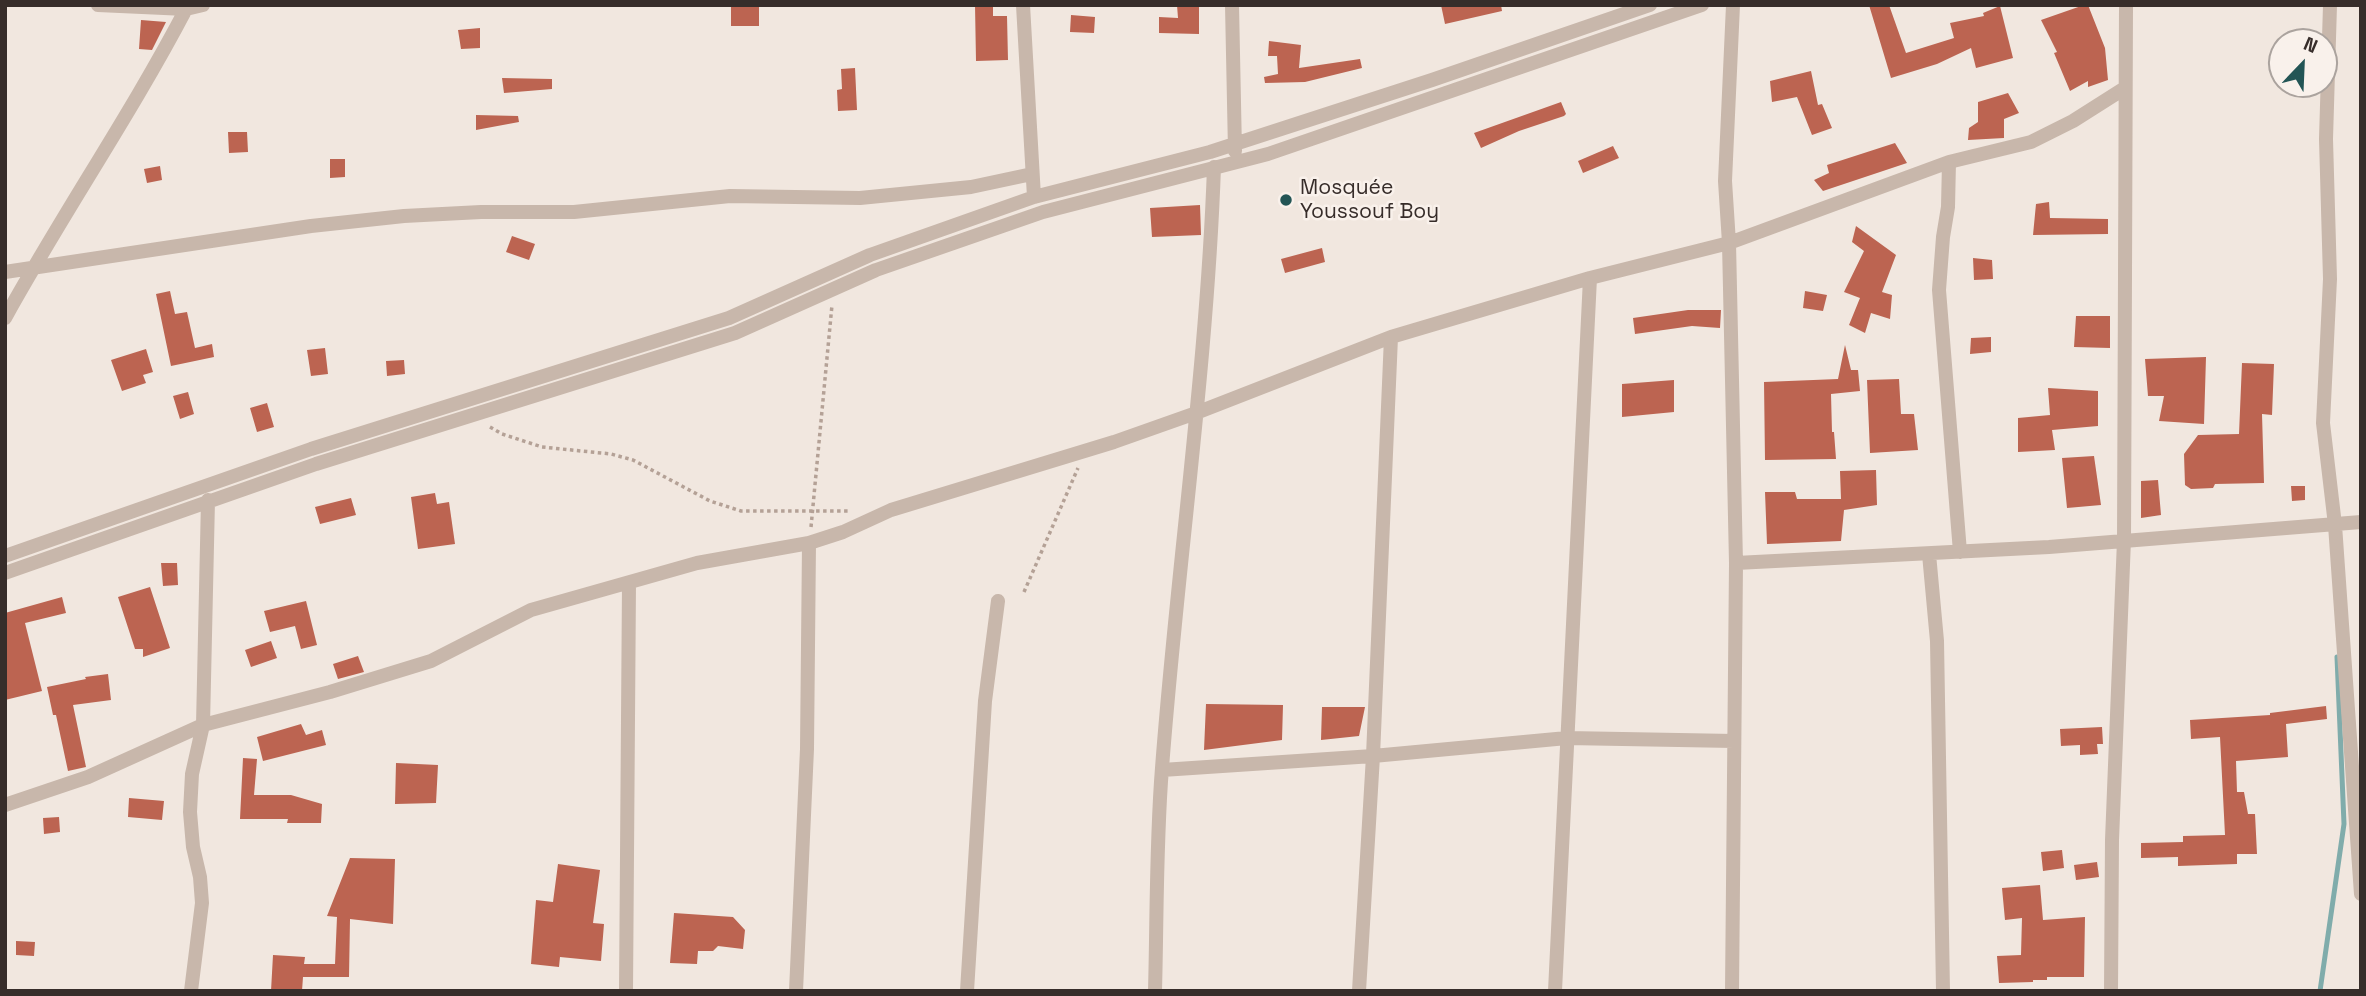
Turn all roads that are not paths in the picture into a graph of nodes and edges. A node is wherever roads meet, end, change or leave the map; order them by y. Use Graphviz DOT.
graph roads {
  1 [pos="99,5"];
  2 [pos="203,5"];
  3 [pos="1023,5"];
  4 [pos="1232,5"];
  5 [pos="1650,5"];
  6 [pos="1702,5"];
  7 [pos="1733,5"];
  8 [pos="2126,5"];
  9 [pos="2330,5"];
  10 [pos="186,9"];
  11 [pos="2125,88"];
  12 [pos="1235,143"];
  13 [pos="1236,162"];
  14 [pos="1949,162"];
  15 [pos="1214,167"];
  16 [pos="1032,174"];
  17 [pos="1034,197"];
  18 [pos="1729,243"];
  19 [pos="33,267"];
  20 [pos="5,272"];
  21 [pos="1590,278"];
  22 [pos="5,318"];
  23 [pos="1391,337"];
  24 [pos="1196,413"];
  25 [pos="208,500"];
  26 [pos="2361,522"];
  27 [pos="2334,525"];
  28 [pos="2124,540"];
  29 [pos="809,543"];
  30 [pos="1959,552"];
  31 [pos="1929,554"];
  32 [pos="5,556"];
  33 [pos="1737,563"];
  34 [pos="5,573"];
  35 [pos="629,583"];
  36 [pos="998,601"];
  37 [pos="203,725"];
  38 [pos="1567,738"];
  39 [pos="1734,741"];
  40 [pos="1373,756"];
  41 [pos="1162,770"];
  42 [pos="5,805"];
  43 [pos="2361,894"];
  44 [pos="191,991"];
  45 [pos="626,991"];
  46 [pos="796,991"];
  47 [pos="967,991"];
  48 [pos="1155,991"];
  49 [pos="1359,991"];
  50 [pos="1555,991"];
  51 [pos="1732,991"];
  52 [pos="1942,991"];
  53 [pos="2110,991"];
  1 -- 10 [label="street"];
  2 -- 10 [label="street"];
  3 -- 16 [label="street"];
  4 -- 12 [label="street"];
  5 -- 12 [label="street"];
  6 -- 13 [label="street"];
  7 -- 18 [label="street"];
  8 -- 11 [label="street"];
  9 -- 27 [label="street"];
  10 -- 19 [label="street"];
  11 -- 14 [label="street"];
  11 -- 28 [label="street"];
  12 -- 13 [label="street"];
  12 -- 17 [label="street"];
  13 -- 15 [label="street"];
  14 -- 18 [label="street"];
  14 -- 30 [label="street"];
  15 -- 24 [label="street"];
  15 -- 25 [label="street"];
  16 -- 17 [label="street"];
  16 -- 19 [label="street"];
  17 -- 32 [label="street"];
  18 -- 21 [label="street"];
  18 -- 33 [label="street"];
  19 -- 20 [label="street"];
  19 -- 22 [label="street"];
  21 -- 23 [label="street"];
  21 -- 38 [label="street"];
  23 -- 24 [label="street"];
  23 -- 40 [label="street"];
  24 -- 29 [label="street"];
  24 -- 41 [label="street"];
  25 -- 34 [label="street"];
  25 -- 37 [label="street"];
  26 -- 27 [label="street"];
  27 -- 28 [label="street"];
  27 -- 43 [label="street"];
  28 -- 30 [label="street"];
  28 -- 53 [label="street"];
  29 -- 35 [label="street"];
  29 -- 46 [label="street"];
  30 -- 31 [label="street"];
  31 -- 33 [label="street"];
  31 -- 52 [label="street"];
  33 -- 39 [label="street"];
  35 -- 37 [label="street"];
  35 -- 45 [label="street"];
  36 -- 47 [label="street"];
  37 -- 42 [label="street"];
  37 -- 44 [label="street"];
  38 -- 39 [label="street"];
  38 -- 40 [label="street"];
  38 -- 50 [label="street"];
  39 -- 51 [label="street"];
  40 -- 41 [label="street"];
  40 -- 49 [label="street"];
  41 -- 48 [label="street"];
}
